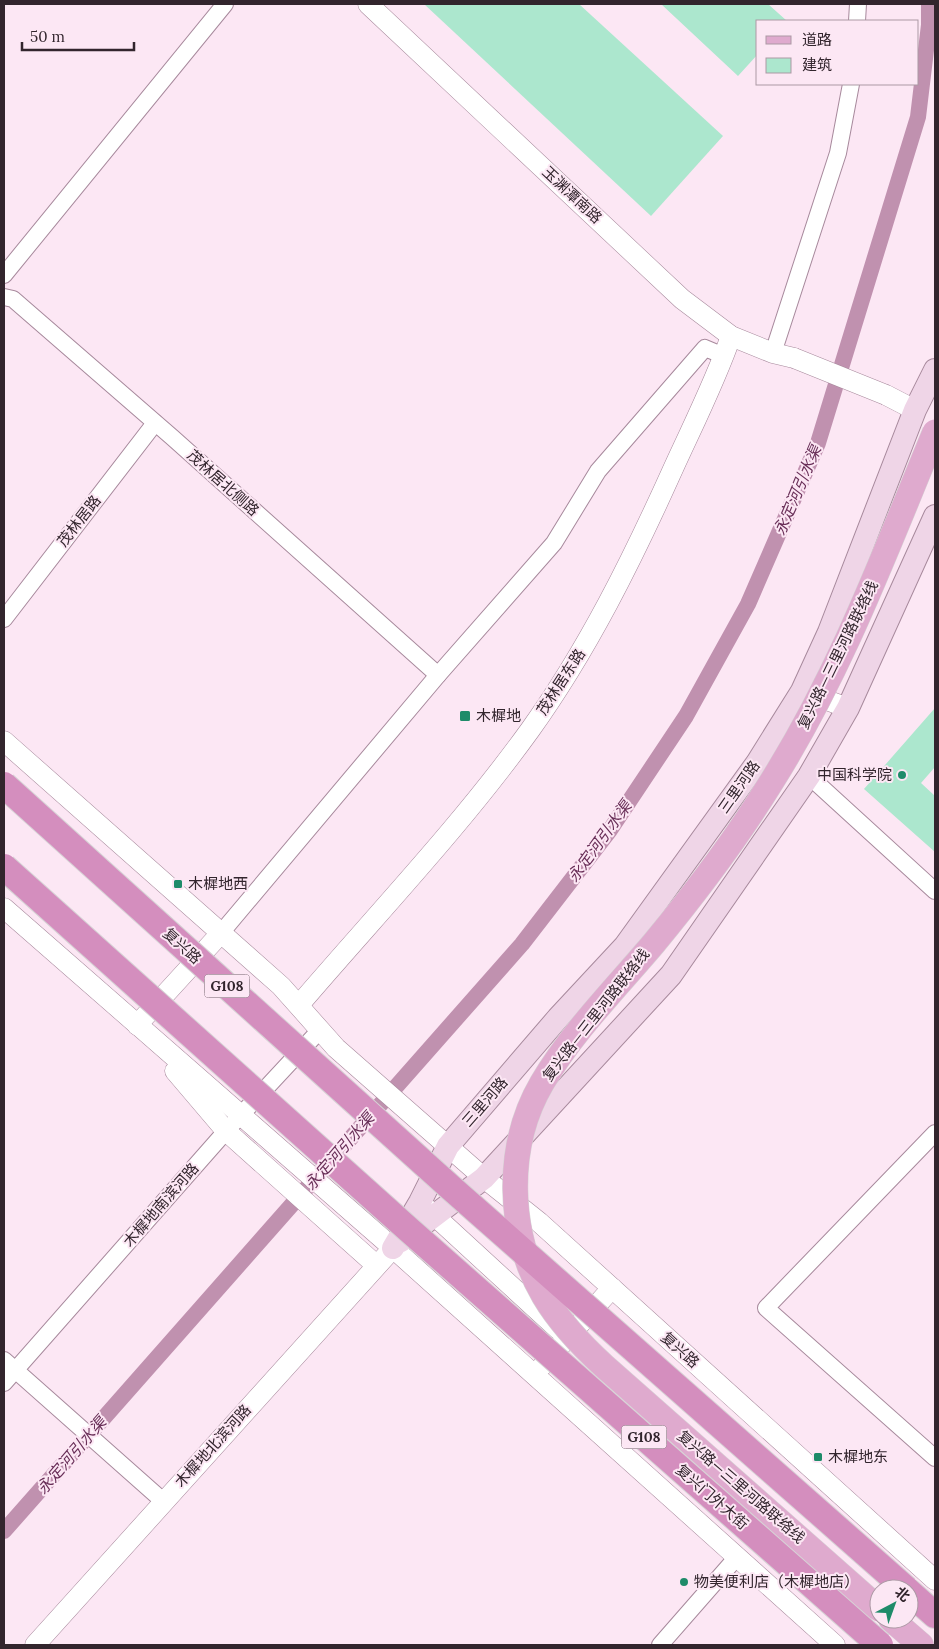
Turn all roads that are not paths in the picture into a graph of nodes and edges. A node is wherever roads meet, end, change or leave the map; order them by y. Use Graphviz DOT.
graph roads {
  1 [pos="225,4"];
  2 [pos="368,4"];
  3 [pos="858,4"];
  4 [pos="857,20"];
  5 [pos="851,85"];
  6 [pos="4,275"];
  7 [pos="4,297"];
  8 [pos="731,336"];
  9 [pos="773,353"];
  10 [pos="724,356"];
  11 [pos="935,370"];
  12 [pos="915,410"];
  13 [pos="155,423"];
  14 [pos="935,432"];
  15 [pos="935,516"];
  16 [pos="4,619"];
  17 [pos="438,675"];
  18 [pos="802,691"];
  19 [pos="848,708"];
  20 [pos="4,741"];
  21 [pos="809,776"];
  22 [pos="4,785"];
  23 [pos="4,867"];
  24 [pos="935,891"];
  25 [pos="4,908"];
  26 [pos="221,933"];
  27 [pos="625,946"];
  28 [pos="671,975"];
  29 [pos="298,1005"];
  30 [pos="137,1025"];
  31 [pos="320,1030"];
  32 [pos="242,1116"];
  33 [pos="226,1131"];
  34 [pos="935,1134"];
  35 [pos="448,1146"];
  36 [pos="484,1178"];
  37 [pos="427,1209"];
  38 [pos="400,1238"];
  39 [pos="351,1243"];
  40 [pos="376,1265"];
  41 [pos="612,1288"];
  42 [pos="568,1338"];
  43 [pos="9,1365"];
  44 [pos="534,1375"];
  45 [pos="4,1383"];
  46 [pos="935,1458"];
  47 [pos="162,1502"];
  48 [pos="737,1557"];
  49 [pos="895,1579"];
  50 [pos="935,1580"];
  51 [pos="869,1599"];
  52 [pos="919,1601"];
  53 [pos="935,1615"];
  54 [pos="903,1629"];
  55 [pos="35,1645"];
  56 [pos="660,1645"];
  57 [pos="835,1645"];
  58 [pos="880,1645"];
  59 [pos="921,1645"];
  1 -- 6 [label="street"];
  2 -- 8 [label="street, 玉渊潭南路"];
  3 -- 4 [label="street"];
  5 -- 9 [label="street"];
  7 -- 13 [label="street, 茂林居北侧路"];
  8 -- 9 [label="street, 玉渊潭南路"];
  8 -- 10 [label="street, 茂林居东路"];
  9 -- 12 [label="street, 玉渊潭南路, bridge"];
  10 -- 17 [label="street"];
  10 -- 29 [label="street, 茂林居东路"];
  11 -- 12 [label="main road, 三里河路"];
  12 -- 18 [label="main road, 三里河路"];
  13 -- 16 [label="street, 茂林居路"];
  13 -- 17 [label="street, 茂林居北侧路"];
  14 -- 51 [label="main road, 复兴路—三里河路联络线, bridge"];
  15 -- 19 [label="main road"];
  17 -- 26 [label="street"];
  18 -- 19 [label="street"];
  18 -- 27 [label="main road, 三里河路"];
  19 -- 21 [label="main road"];
  20 -- 26 [label="street"];
  21 -- 24 [label="street"];
  21 -- 28 [label="main road"];
  22 -- 49 [label="highway, 复兴路 / G108, bridge"];
  23 -- 38 [label="highway, G108, bridge"];
  25 -- 30 [label="street"];
  26 -- 29 [label="street"];
  26 -- 30 [label="street"];
  27 -- 28 [label="main road"];
  27 -- 35 [label="main road, 三里河路"];
  28 -- 36 [label="main road"];
  29 -- 31 [label="street"];
  30 -- 32 [label="street"];
  30 -- 33 [label="street"];
  31 -- 32 [label="street, 木樨地南滨河路"];
  31 -- 35 [label="street, 复兴路"];
  32 -- 33 [label="street, 木樨地南滨河路"];
  32 -- 38 [label="street"];
  33 -- 39 [label="street"];
  33 -- 43 [label="street, 木樨地南滨河路"];
  34 -- 46 [label="street"];
  35 -- 36 [label="street, 复兴路"];
  35 -- 37 [label="main road, 三里河路"];
  36 -- 37 [label="main road"];
  36 -- 41 [label="street, 复兴路"];
  37 -- 38 [label="main road"];
  37 -- 42 [label="street"];
  38 -- 39 [label="street"];
  38 -- 40 [label="street, 木樨地北滨河路"];
  38 -- 44 [label="street"];
  38 -- 58 [label="highway, 复兴门外大街 / G108, bridge"];
  39 -- 40 [label="street"];
  40 -- 47 [label="street, 木樨地北滨河路"];
  41 -- 42 [label="street"];
  41 -- 50 [label="street, 复兴路"];
  42 -- 44 [label="street"];
  43 -- 45 [label="street, 木樨地南滨河路"];
  43 -- 47 [label="street"];
  44 -- 48 [label="street"];
  47 -- 55 [label="street, 木樨地北滨河路"];
  48 -- 56 [label="street"];
  48 -- 57 [label="street"];
  52 -- 53 [label="highway"];
  54 -- 59 [label="main road"];
}
